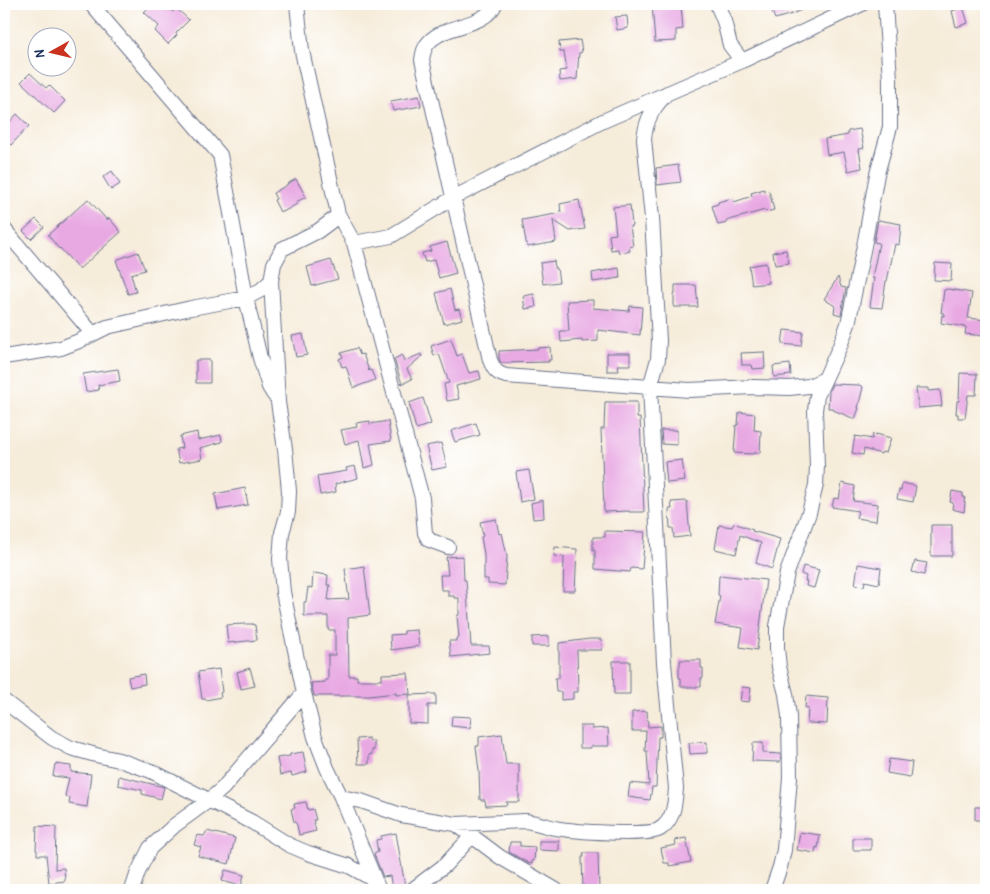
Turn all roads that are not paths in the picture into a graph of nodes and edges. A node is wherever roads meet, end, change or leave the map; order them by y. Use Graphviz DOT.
graph roads {
  1 [pos="91,4"];
  2 [pos="297,4"];
  3 [pos="495,4"];
  4 [pos="717,4"];
  5 [pos="862,4"];
  6 [pos="885,9"];
  7 [pos="730,45"];
  8 [pos="742,62"];
  9 [pos="722,70"];
  10 [pos="667,93"];
  11 [pos="628,110"];
  12 [pos="645,126"];
  13 [pos="453,198"];
  14 [pos="436,207"];
  15 [pos="338,214"];
  16 [pos="457,218"];
  17 [pos="4,229"];
  18 [pos="354,243"];
  19 [pos="271,280"];
  20 [pos="246,298"];
  21 [pos="92,333"];
  22 [pos="4,357"];
  23 [pos="825,379"];
  24 [pos="650,387"];
  25 [pos="789,388"];
  26 [pos="278,402"];
  27 [pos="815,410"];
  28 [pos="448,547"];
  29 [pos="304,693"];
  30 [pos="4,701"];
  31 [pos="341,797"];
  32 [pos="208,801"];
  33 [pos="456,824"];
  34 [pos="472,836"];
  35 [pos="377,885"];
  36 [pos="132,890"];
  37 [pos="412,890"];
  38 [pos="556,890"];
  39 [pos="772,890"];
  1 -- 20 [label="street"];
  2 -- 15 [label="street"];
  3 -- 13 [label="street"];
  4 -- 7 [label="street"];
  5 -- 6 [label="street"];
  5 -- 8 [label="street"];
  6 -- 23 [label="street"];
  7 -- 8 [label="street"];
  7 -- 9 [label="street"];
  8 -- 9 [label="street"];
  9 -- 10 [label="street"];
  10 -- 11 [label="street"];
  10 -- 12 [label="street"];
  11 -- 12 [label="street"];
  11 -- 13 [label="street"];
  12 -- 24 [label="street"];
  13 -- 14 [label="street"];
  13 -- 16 [label="street"];
  14 -- 16 [label="street"];
  14 -- 18 [label="street"];
  15 -- 18 [label="street"];
  15 -- 19 [label="street"];
  16 -- 24 [label="street"];
  17 -- 21 [label="street"];
  18 -- 28 [label="street"];
  19 -- 20 [label="street"];
  19 -- 26 [label="street"];
  20 -- 21 [label="street"];
  20 -- 26 [label="street"];
  21 -- 22 [label="street"];
  23 -- 25 [label="street"];
  23 -- 27 [label="street"];
  24 -- 25 [label="street"];
  24 -- 33 [label="street"];
  25 -- 27 [label="street"];
  26 -- 29 [label="street"];
  27 -- 39 [label="street"];
  29 -- 31 [label="street"];
  29 -- 32 [label="street"];
  30 -- 32 [label="street"];
  31 -- 33 [label="street"];
  31 -- 35 [label="street"];
  32 -- 35 [label="street"];
  32 -- 36 [label="street"];
  33 -- 34 [label="street"];
  34 -- 37 [label="street"];
  34 -- 38 [label="street"];
}
